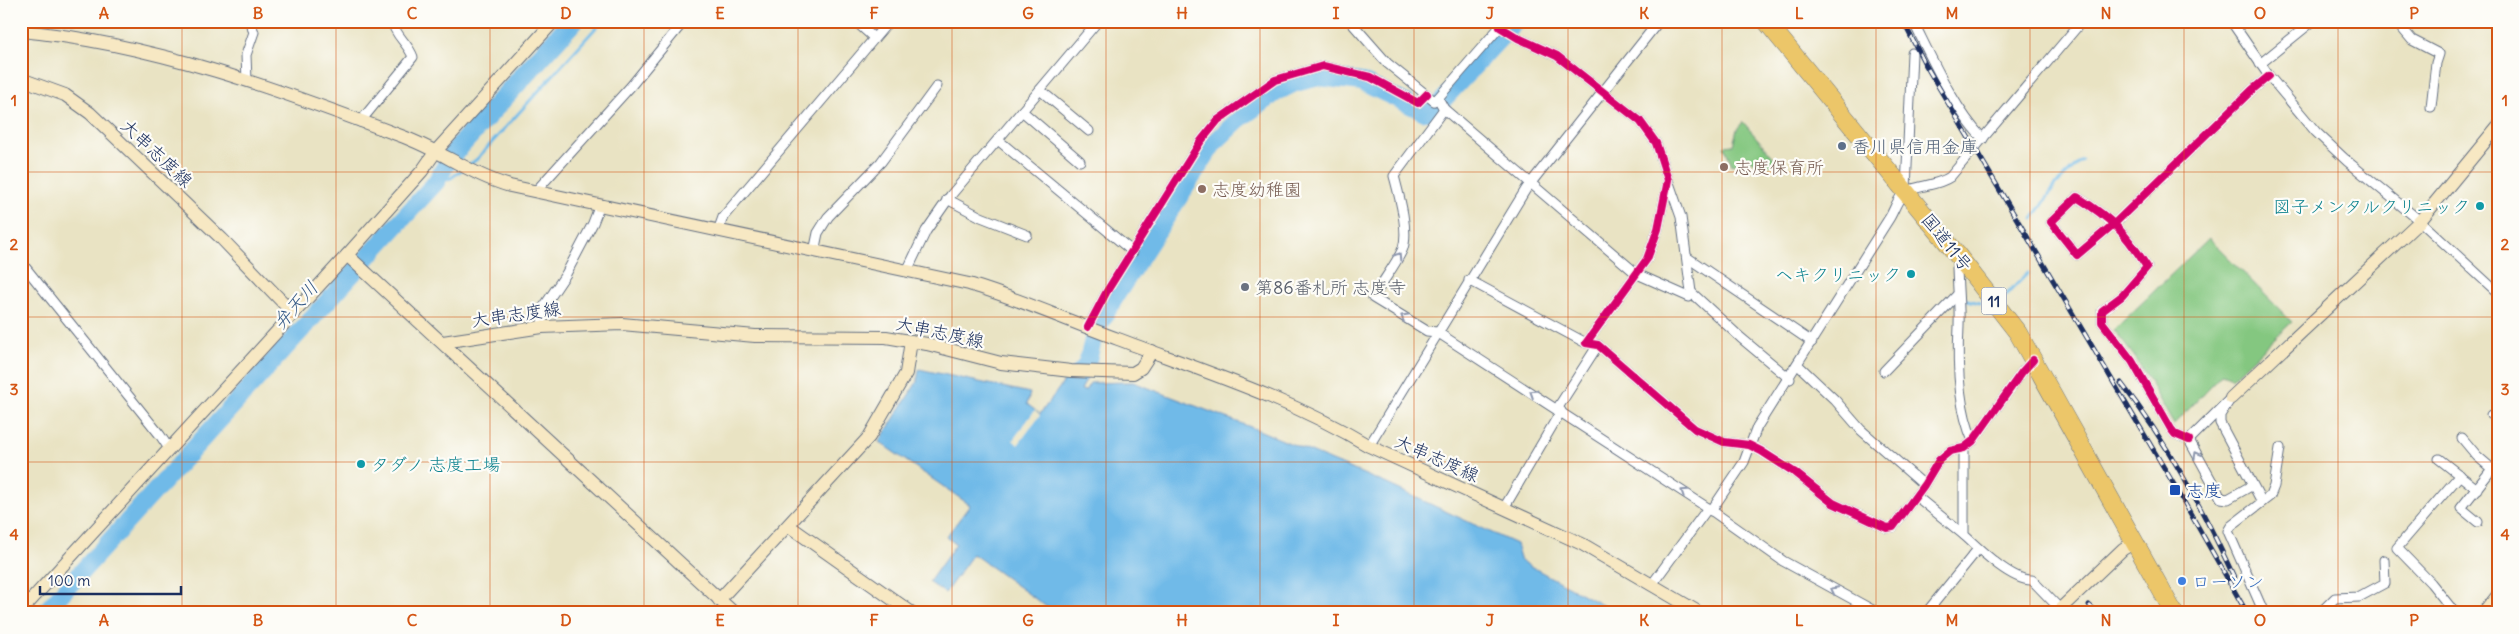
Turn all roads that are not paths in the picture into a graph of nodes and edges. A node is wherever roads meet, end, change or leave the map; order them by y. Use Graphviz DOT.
graph roads {
  1 [pos="249,21"];
  2 [pos="392,21"];
  3 [pos="554,21"];
  4 [pos="684,21"];
  5 [pos="855,21"];
  6 [pos="888,21"];
  7 [pos="1098,21"];
  8 [pos="1350,21"];
  9 [pos="1659,21"];
  10 [pos="1766,21"];
  11 [pos="1913,21"];
  12 [pos="2082,21"];
  13 [pos="2231,21"];
  14 [pos="2314,21"];
  15 [pos="2396,21"];
  16 [pos="1502,24"];
  17 [pos="21,31"];
  18 [pos="874,38"];
  19 [pos="1912,53"];
  20 [pos="2260,64"];
  21 [pos="2269,76"];
  22 [pos="21,79"];
  23 [pos="247,81"];
  24 [pos="937,86"];
  25 [pos="1040,90"];
  26 [pos="1602,92"];
  27 [pos="1427,94"];
  28 [pos="1438,98"];
  29 [pos="2431,107"];
  30 [pos="1444,109"];
  31 [pos="1022,111"];
  32 [pos="360,122"];
  33 [pos="2498,126"];
  34 [pos="1089,132"];
  35 [pos="1983,139"];
  36 [pos="998,140"];
  37 [pos="436,150"];
  38 [pos="1080,161"];
  39 [pos="1668,180"];
  40 [pos="1530,184"];
  41 [pos="536,191"];
  42 [pos="1906,192"];
  43 [pos="947,200"];
  44 [pos="600,205"];
  45 [pos="2420,221"];
  46 [pos="2115,223"];
  47 [pos="718,231"];
  48 [pos="1027,235"];
  49 [pos="814,252"];
  50 [pos="1132,252"];
  51 [pos="1959,257"];
  52 [pos="1688,258"];
  53 [pos="352,259"];
  54 [pos="21,262"];
  55 [pos="907,271"];
  56 [pos="1637,274"];
  57 [pos="1470,280"];
  58 [pos="1691,292"];
  59 [pos="2498,293"];
  60 [pos="1957,294"];
  61 [pos="294,314"];
  62 [pos="542,326"];
  63 [pos="1094,330"];
  64 [pos="1437,332"];
  65 [pos="911,341"];
  66 [pos="443,342"];
  67 [pos="1812,342"];
  68 [pos="1586,343"];
  69 [pos="1598,346"];
  70 [pos="1152,351"];
  71 [pos="2033,360"];
  72 [pos="1798,365"];
  73 [pos="1884,371"];
  74 [pos="1790,379"];
  75 [pos="2231,398"];
  76 [pos="1559,410"];
  77 [pos="2462,438"];
  78 [pos="2189,440"];
  79 [pos="1973,441"];
  80 [pos="1749,445"];
  81 [pos="1369,446"];
  82 [pos="1964,448"];
  83 [pos="2280,448"];
  84 [pos="170,450"];
  85 [pos="2439,459"];
  86 [pos="2495,472"];
  87 [pos="2460,475"];
  88 [pos="1924,485"];
  89 [pos="2251,486"];
  90 [pos="2477,488"];
  91 [pos="1916,496"];
  92 [pos="2262,502"];
  93 [pos="1504,508"];
  94 [pos="1710,509"];
  95 [pos="2478,522"];
  96 [pos="789,526"];
  97 [pos="1964,535"];
  98 [pos="2135,542"];
  99 [pos="1978,549"];
  100 [pos="2384,560"];
  101 [pos="1653,583"];
  102 [pos="2498,595"];
  103 [pos="719,600"];
  104 [pos="21,611"];
  105 [pos="2058,611"];
  106 [pos="734,613"];
  107 [pos="912,613"];
  108 [pos="1700,613"];
  109 [pos="1878,613"];
  110 [pos="1926,613"];
  111 [pos="2174,613"];
  112 [pos="2264,613"];
  113 [pos="2320,613"];
  114 [pos="2455,613"];
  115 [pos="2484,613"];
  1 -- 23 [label="street"];
  2 -- 32 [label="street"];
  3 -- 37 [label="main road"];
  4 -- 41 [label="street"];
  5 -- 18 [label="street"];
  6 -- 18 [label="street"];
  7 -- 25 [label="street"];
  8 -- 27 [label="street"];
  9 -- 26 [label="street"];
  10 -- 42 [label="highway, 国道11号 / 11"];
  11 -- 35 [label="street"];
  12 -- 35 [label="street"];
  13 -- 20 [label="street"];
  14 -- 20 [label="street"];
  15 -- 29 [label="street"];
  16 -- 26 [label="street"];
  16 -- 28 [label="street"];
  17 -- 23 [label="main road, 大串志度線"];
  18 -- 47 [label="street"];
  19 -- 42 [label="street"];
  20 -- 21 [label="street"];
  21 -- 45 [label="street"];
  21 -- 46 [label="street"];
  22 -- 61 [label="main road, 大串志度線"];
  23 -- 32 [label="main road, 大串志度線"];
  24 -- 49 [label="street"];
  25 -- 31 [label="street"];
  25 -- 34 [label="street"];
  26 -- 39 [label="street"];
  26 -- 40 [label="street"];
  27 -- 28 [label="street"];
  27 -- 50 [label="street"];
  28 -- 30 [label="street"];
  30 -- 40 [label="street"];
  64 -- 30 [label="street, one-way"];
  31 -- 36 [label="street"];
  31 -- 38 [label="street"];
  32 -- 37 [label="main road, 大串志度線"];
  33 -- 45 [label="main road"];
  35 -- 42 [label="street"];
  36 -- 43 [label="street"];
  36 -- 50 [label="street"];
  37 -- 41 [label="main road, 大串志度線"];
  37 -- 53 [label="main road"];
  39 -- 52 [label="street"];
  39 -- 56 [label="street"];
  40 -- 56 [label="street"];
  40 -- 57 [label="street"];
  41 -- 44 [label="main road, 大串志度線"];
  42 -- 51 [label="highway, 国道11号 / 11"];
  42 -- 67 [label="street"];
  43 -- 48 [label="street"];
  43 -- 55 [label="street"];
  44 -- 47 [label="main road, 大串志度線"];
  44 -- 62 [label="street"];
  45 -- 59 [label="street"];
  45 -- 75 [label="main road"];
  46 -- 46 [label="street"];
  46 -- 78 [label="street"];
  47 -- 49 [label="main road, 大串志度線"];
  49 -- 55 [label="main road, 大串志度線"];
  50 -- 63 [label="street"];
  51 -- 60 [label="street"];
  51 -- 71 [label="highway, 国道11号 / 11"];
  52 -- 58 [label="street"];
  52 -- 67 [label="street"];
  53 -- 61 [label="main road"];
  53 -- 66 [label="main road"];
  54 -- 84 [label="street"];
  55 -- 63 [label="main road, 大串志度線"];
  56 -- 58 [label="street"];
  56 -- 68 [label="street"];
  57 -- 64 [label="street"];
  57 -- 68 [label="street"];
  58 -- 74 [label="street"];
  60 -- 73 [label="street"];
  60 -- 79 [label="street"];
  61 -- 84 [label="main road"];
  62 -- 65 [label="main road, 大串志度線"];
  62 -- 66 [label="main road, 大串志度線"];
  63 -- 70 [label="main road, 大串志度線"];
  76 -- 64 [label="street, one-way"];
  64 -- 81 [label="street"];
  65 -- 70 [label="main road, 大串志度線"];
  65 -- 96 [label="main road"];
  66 -- 103 [label="main road"];
  67 -- 72 [label="street"];
  68 -- 69 [label="street"];
  69 -- 76 [label="street"];
  69 -- 80 [label="street"];
  70 -- 81 [label="main road, 大串志度線"];
  71 -- 79 [label="street"];
  71 -- 98 [label="highway, 国道11号 / 11"];
  72 -- 74 [label="street"];
  72 -- 88 [label="street"];
  74 -- 80 [label="street"];
  75 -- 78 [label="street"];
  75 -- 89 [label="street"];
  76 -- 93 [label="street"];
  94 -- 76 [label="street, one-way"];
  77 -- 86 [label="street"];
  89 -- 78 [label="street, one-way"];
  79 -- 82 [label="street"];
  80 -- 91 [label="street"];
  80 -- 94 [label="street"];
  81 -- 93 [label="main road, 大串志度線"];
  82 -- 88 [label="street"];
  82 -- 97 [label="street"];
  83 -- 92 [label="street"];
  84 -- 104 [label="main road"];
  85 -- 87 [label="street"];
  86 -- 90 [label="street"];
  87 -- 90 [label="street"];
  87 -- 114 [label="street"];
  88 -- 91 [label="street"];
  89 -- 92 [label="street"];
  90 -- 95 [label="street"];
  91 -- 97 [label="street"];
  92 -- 112 [label="street"];
  93 -- 101 [label="main road, 大串志度線"];
  94 -- 101 [label="street"];
  109 -- 94 [label="street, one-way"];
  96 -- 103 [label="main road"];
  96 -- 107 [label="main road"];
  97 -- 99 [label="street"];
  98 -- 105 [label="main road"];
  98 -- 111 [label="highway, 国道11号 / 11"];
  99 -- 105 [label="street"];
  99 -- 110 [label="street"];
  100 -- 113 [label="street"];
  101 -- 108 [label="main road, 大串志度線"];
  102 -- 115 [label="main road"];
  103 -- 106 [label="main road"];
}
